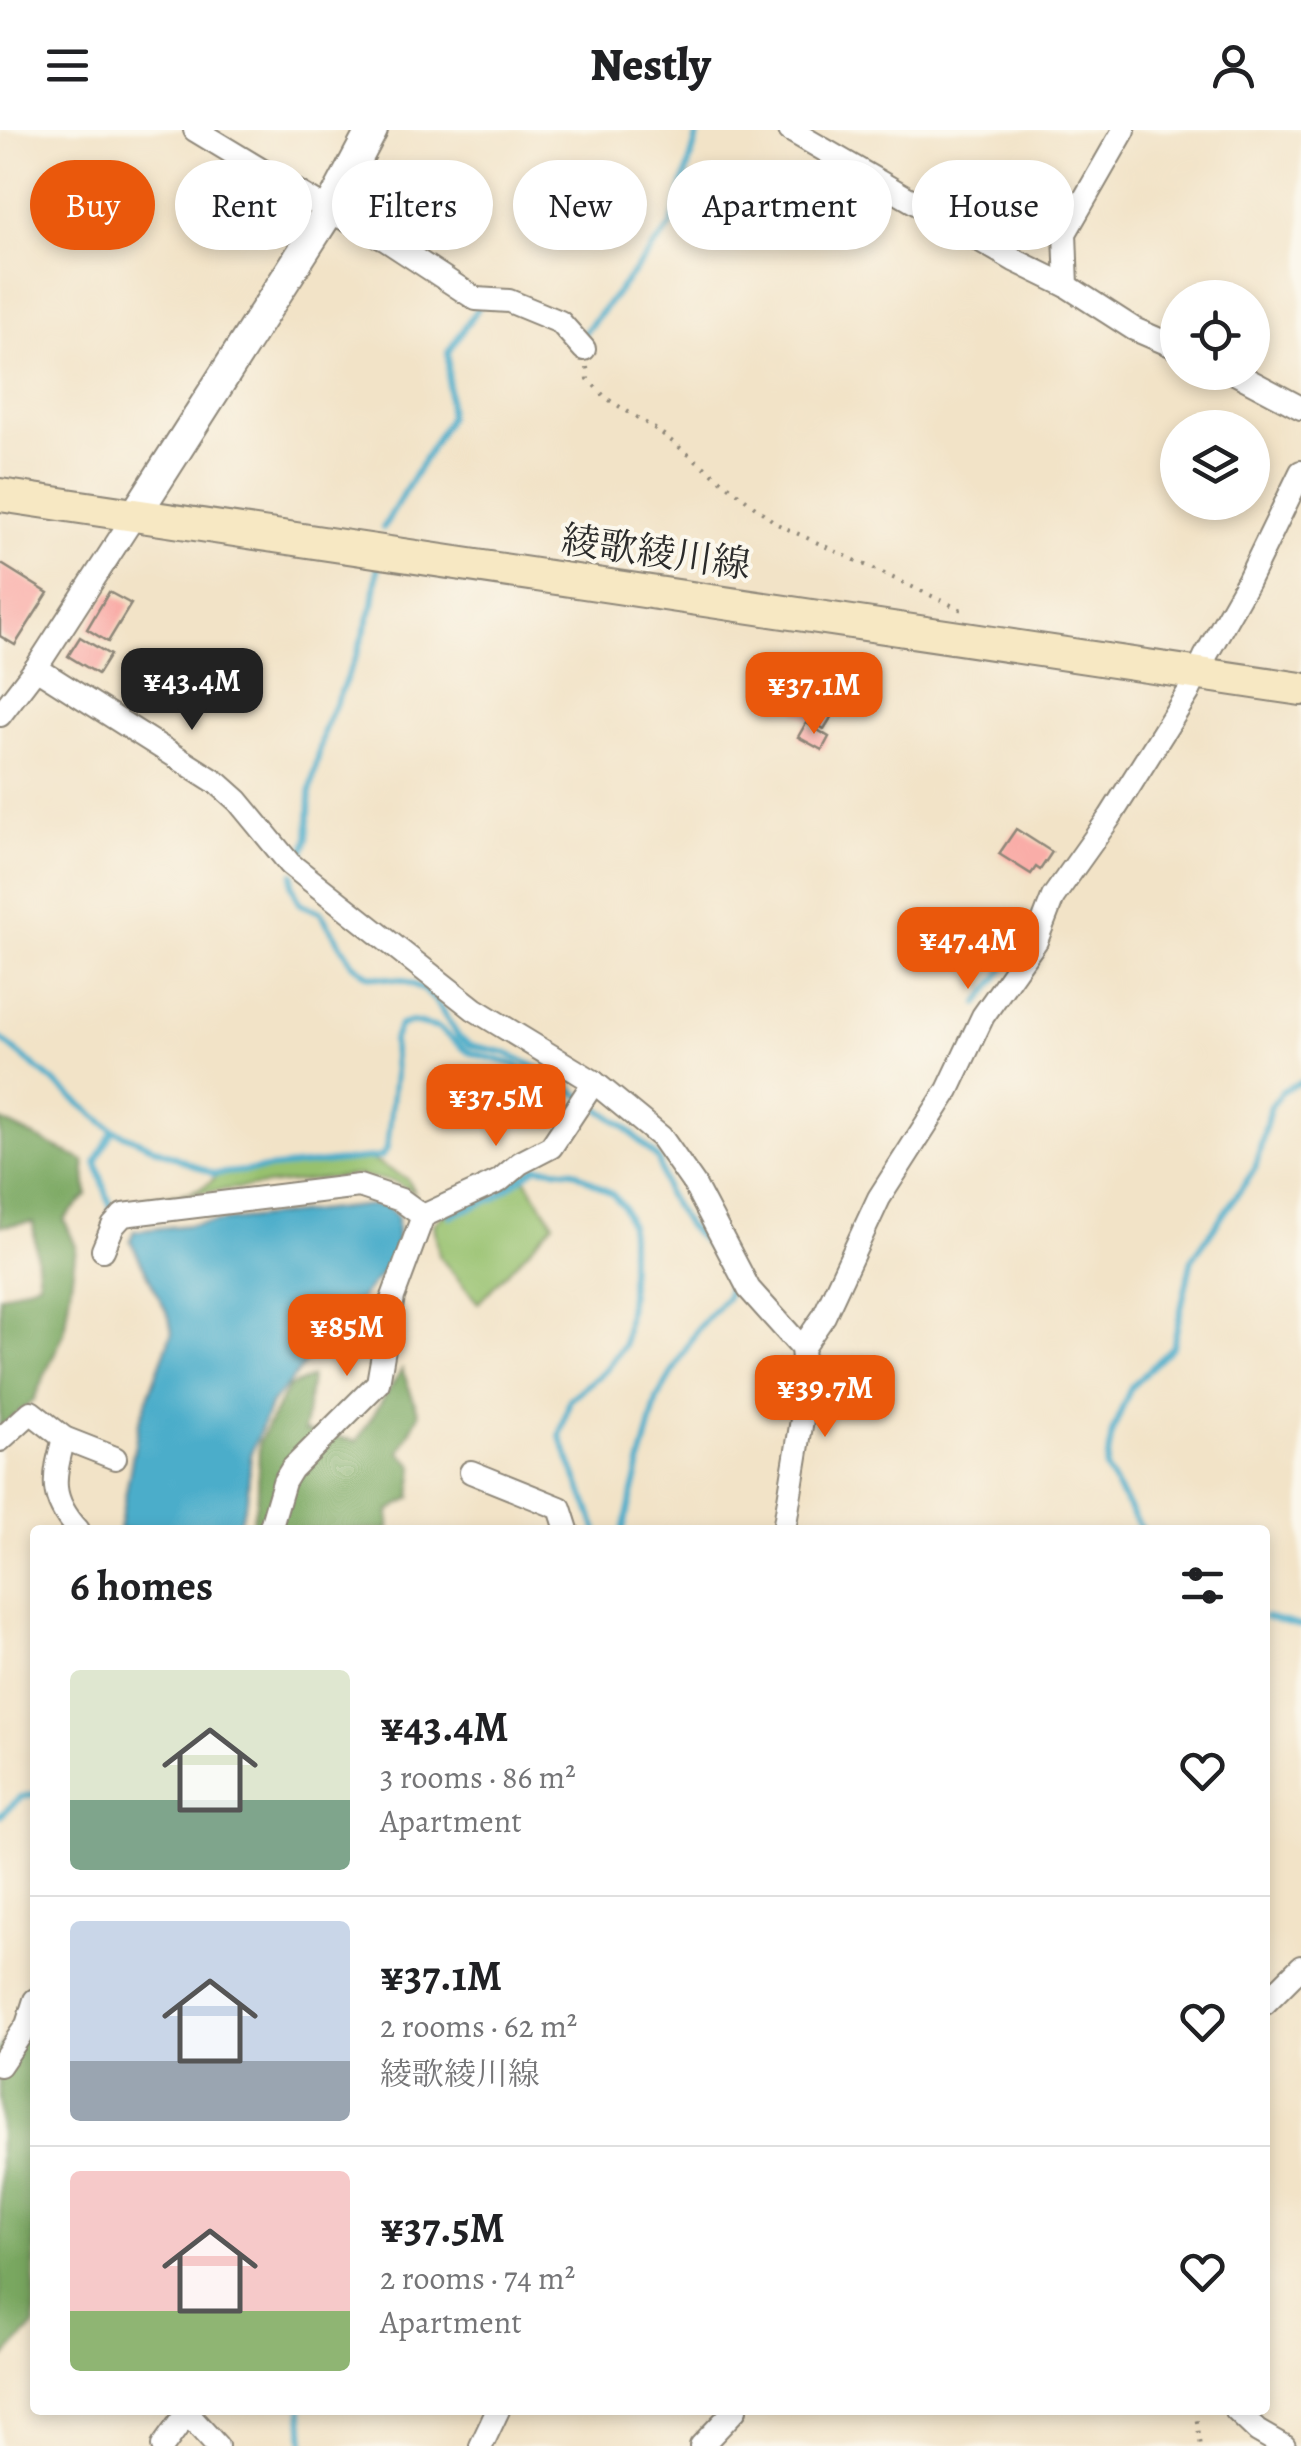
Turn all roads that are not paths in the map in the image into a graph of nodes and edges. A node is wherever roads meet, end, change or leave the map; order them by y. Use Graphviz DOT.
graph roads {
  1 [pos="195,130"];
  2 [pos="372,130"];
  3 [pos="790,130"];
  4 [pos="1124,130"];
  5 [pos="329,211"];
  6 [pos="1067,286"];
  7 [pos="1160,340"];
  8 [pos="578,342"];
  9 [pos="1267,390"];
  10 [pos="1301,408"];
  11 [pos="1301,472"];
  12 [pos="0,495"];
  13 [pos="135,515"];
  14 [pos="36,668"];
  15 [pos="1197,674"];
  16 [pos="10,684"];
  17 [pos="1301,690"];
  18 [pos="0,715"];
  19 [pos="588,1092"];
  20 [pos="423,1216"];
  21 [pos="103,1250"];
  22 [pos="802,1348"];
  23 [pos="64,1438"];
  24 [pos="0,1440"];
  25 [pos="115,1458"];
  26 [pos="471,1472"];
  27 [pos="73,1525"];
  28 [pos="271,1525"];
  29 [pos="566,1525"];
  30 [pos="785,1525"];
  31 [pos="1301,1967"];
  32 [pos="1270,1998"];
  33 [pos="30,2018"];
  34 [pos="0,2065"];
  35 [pos="184,2415"];
  36 [pos="189,2415"];
  37 [pos="496,2415"];
  38 [pos="730,2415"];
  39 [pos="1242,2415"];
  40 [pos="162,2446"];
  41 [pos="218,2446"];
  42 [pos="482,2446"];
  43 [pos="702,2446"];
  44 [pos="1284,2446"];
  1 -- 5 [label="street"];
  2 -- 5 [label="street"];
  3 -- 6 [label="street"];
  4 -- 6 [label="street"];
  5 -- 8 [label="street"];
  5 -- 13 [label="street"];
  6 -- 7 [label="street"];
  9 -- 10 [label="street"];
  11 -- 15 [label="street"];
  12 -- 13 [label="main road, 綾歌綾川線"];
  13 -- 14 [label="street"];
  13 -- 15 [label="main road, 綾歌綾川線"];
  14 -- 16 [label="street"];
  14 -- 19 [label="street"];
  15 -- 17 [label="main road, 綾歌綾川線"];
  15 -- 22 [label="street"];
  16 -- 18 [label="street"];
  19 -- 20 [label="street"];
  19 -- 22 [label="street"];
  20 -- 21 [label="street"];
  20 -- 28 [label="street"];
  22 -- 30 [label="street"];
  23 -- 24 [label="street"];
  23 -- 25 [label="street"];
  23 -- 27 [label="street"];
  26 -- 29 [label="street"];
  31 -- 32 [label="street"];
  33 -- 34 [label="street"];
  35 -- 40 [label="street"];
  36 -- 41 [label="street"];
  37 -- 42 [label="street"];
  38 -- 43 [label="street"];
  39 -- 44 [label="street"];
}
